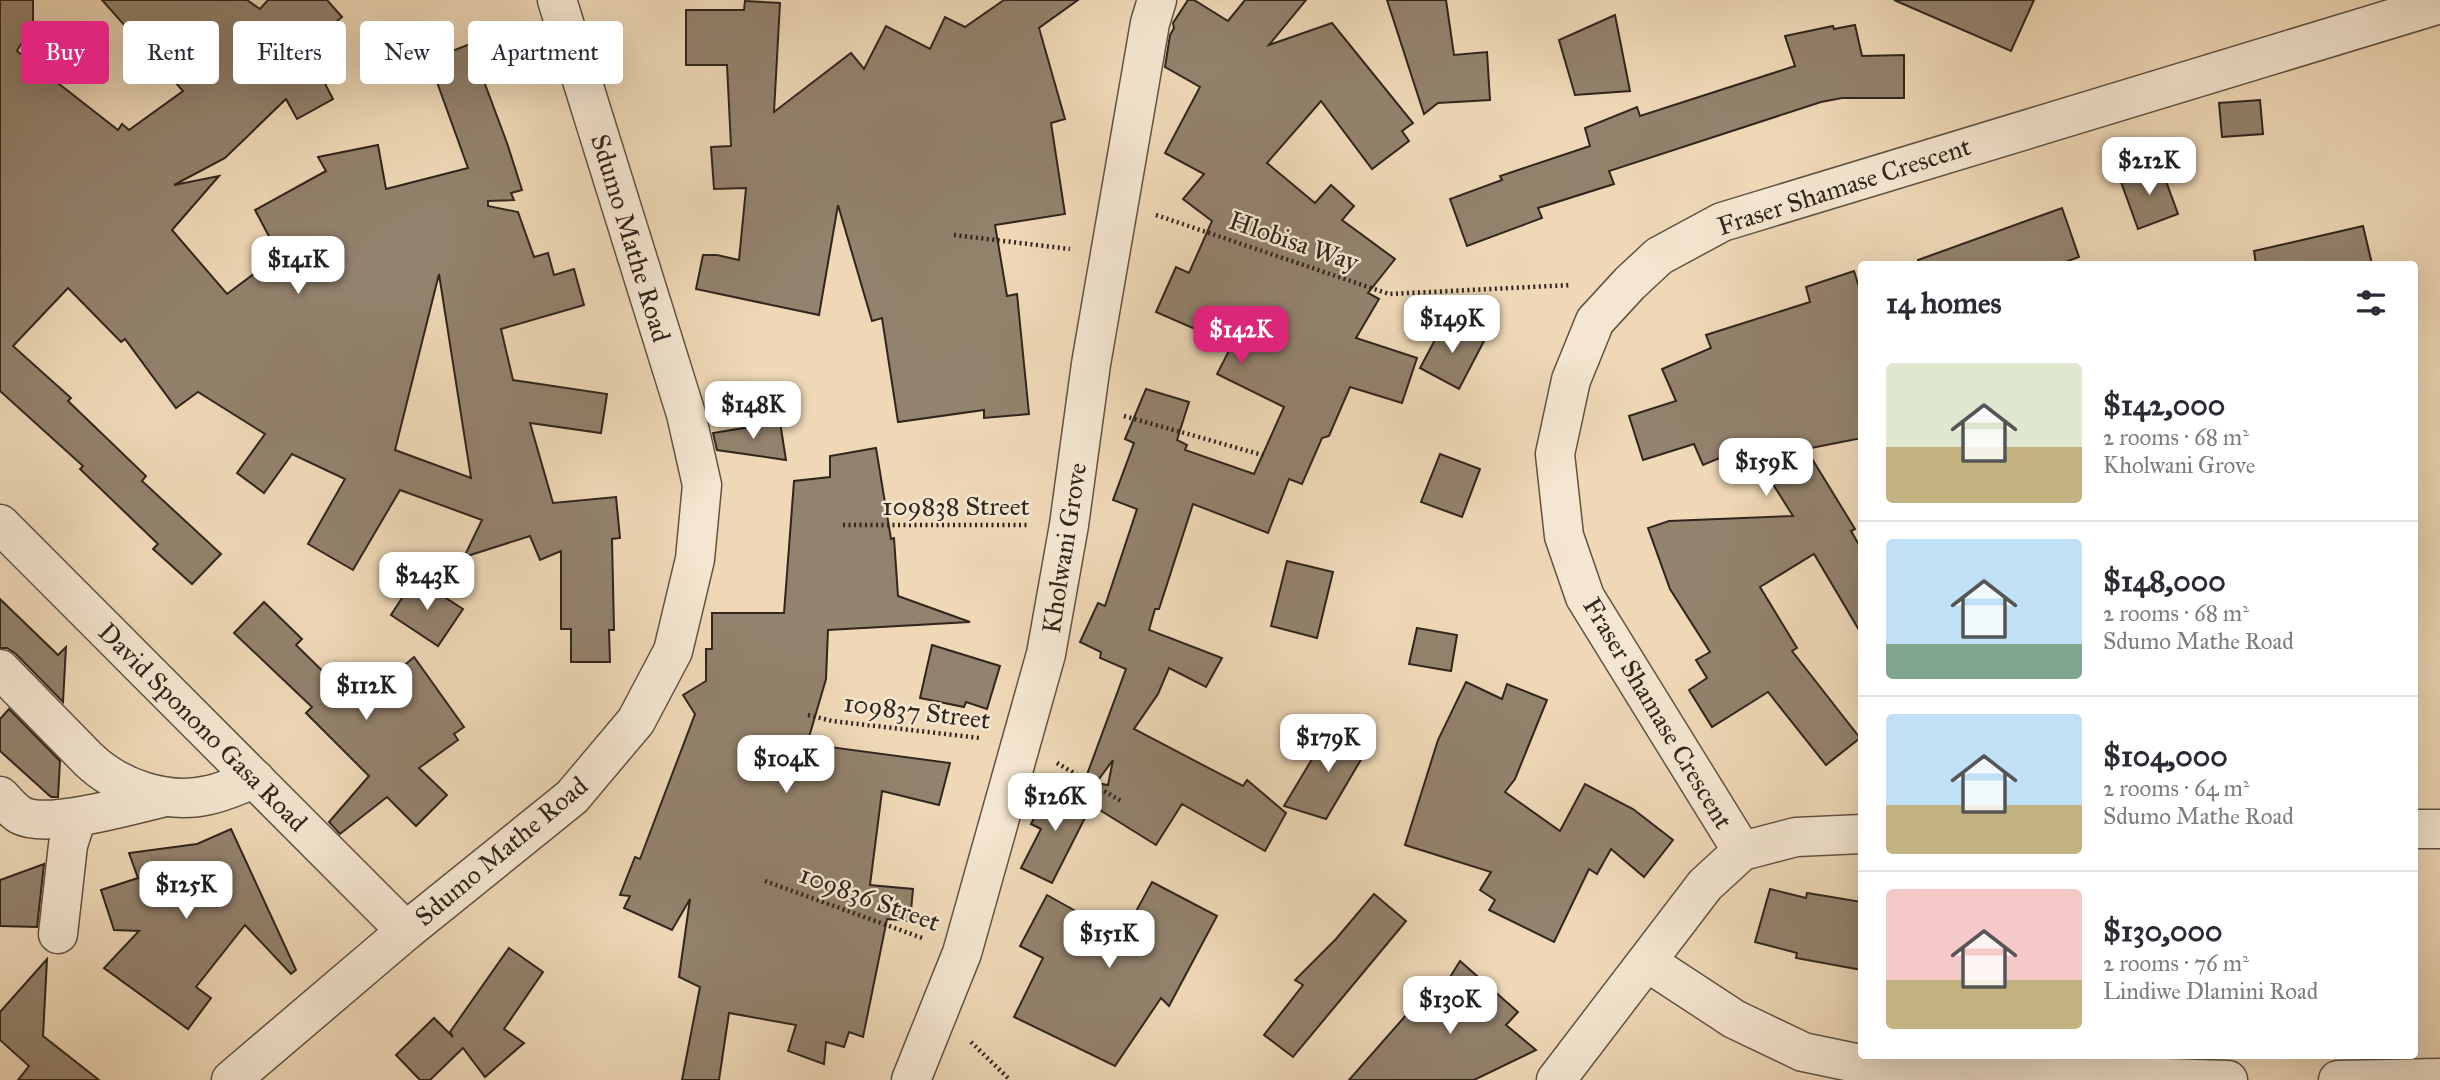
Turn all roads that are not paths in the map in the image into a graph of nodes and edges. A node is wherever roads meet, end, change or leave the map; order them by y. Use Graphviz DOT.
graph roads {
  1 [pos="557,0"];
  2 [pos="1157,0"];
  3 [pos="2440,4"];
  4 [pos="0,524"];
  5 [pos="0,668"];
  6 [pos="255,779"];
  7 [pos="0,796"];
  8 [pos="167,797"];
  9 [pos="77,817"];
  10 [pos="2418,829"];
  11 [pos="2440,829"];
  12 [pos="1858,834"];
  13 [pos="1742,851"];
  14 [pos="406,931"];
  15 [pos="58,933"];
  16 [pos="1647,962"];
  17 [pos="2440,1078"];
  18 [pos="231,1080"];
  19 [pos="911,1080"];
  20 [pos="1556,1080"];
  21 [pos="2228,1080"];
  22 [pos="2338,1080"];
  1 -- 14 [label="street, Sdumo Mathe Road"];
  2 -- 19 [label="street, Kholwani Grove"];
  3 -- 13 [label="street, Fraser Shamase Crescent"];
  4 -- 6 [label="street, David Sponono Gasa Road"];
  5 -- 8 [label="street"];
  6 -- 8 [label="street"];
  6 -- 14 [label="street, David Sponono Gasa Road"];
  7 -- 9 [label="street"];
  8 -- 9 [label="street"];
  9 -- 15 [label="street"];
  10 -- 11 [label="street"];
  12 -- 13 [label="street"];
  13 -- 16 [label="street"];
  14 -- 18 [label="street, Sdumo Mathe Road"];
  16 -- 20 [label="street"];
  16 -- 21 [label="street"];
  17 -- 22 [label="street"];
}
